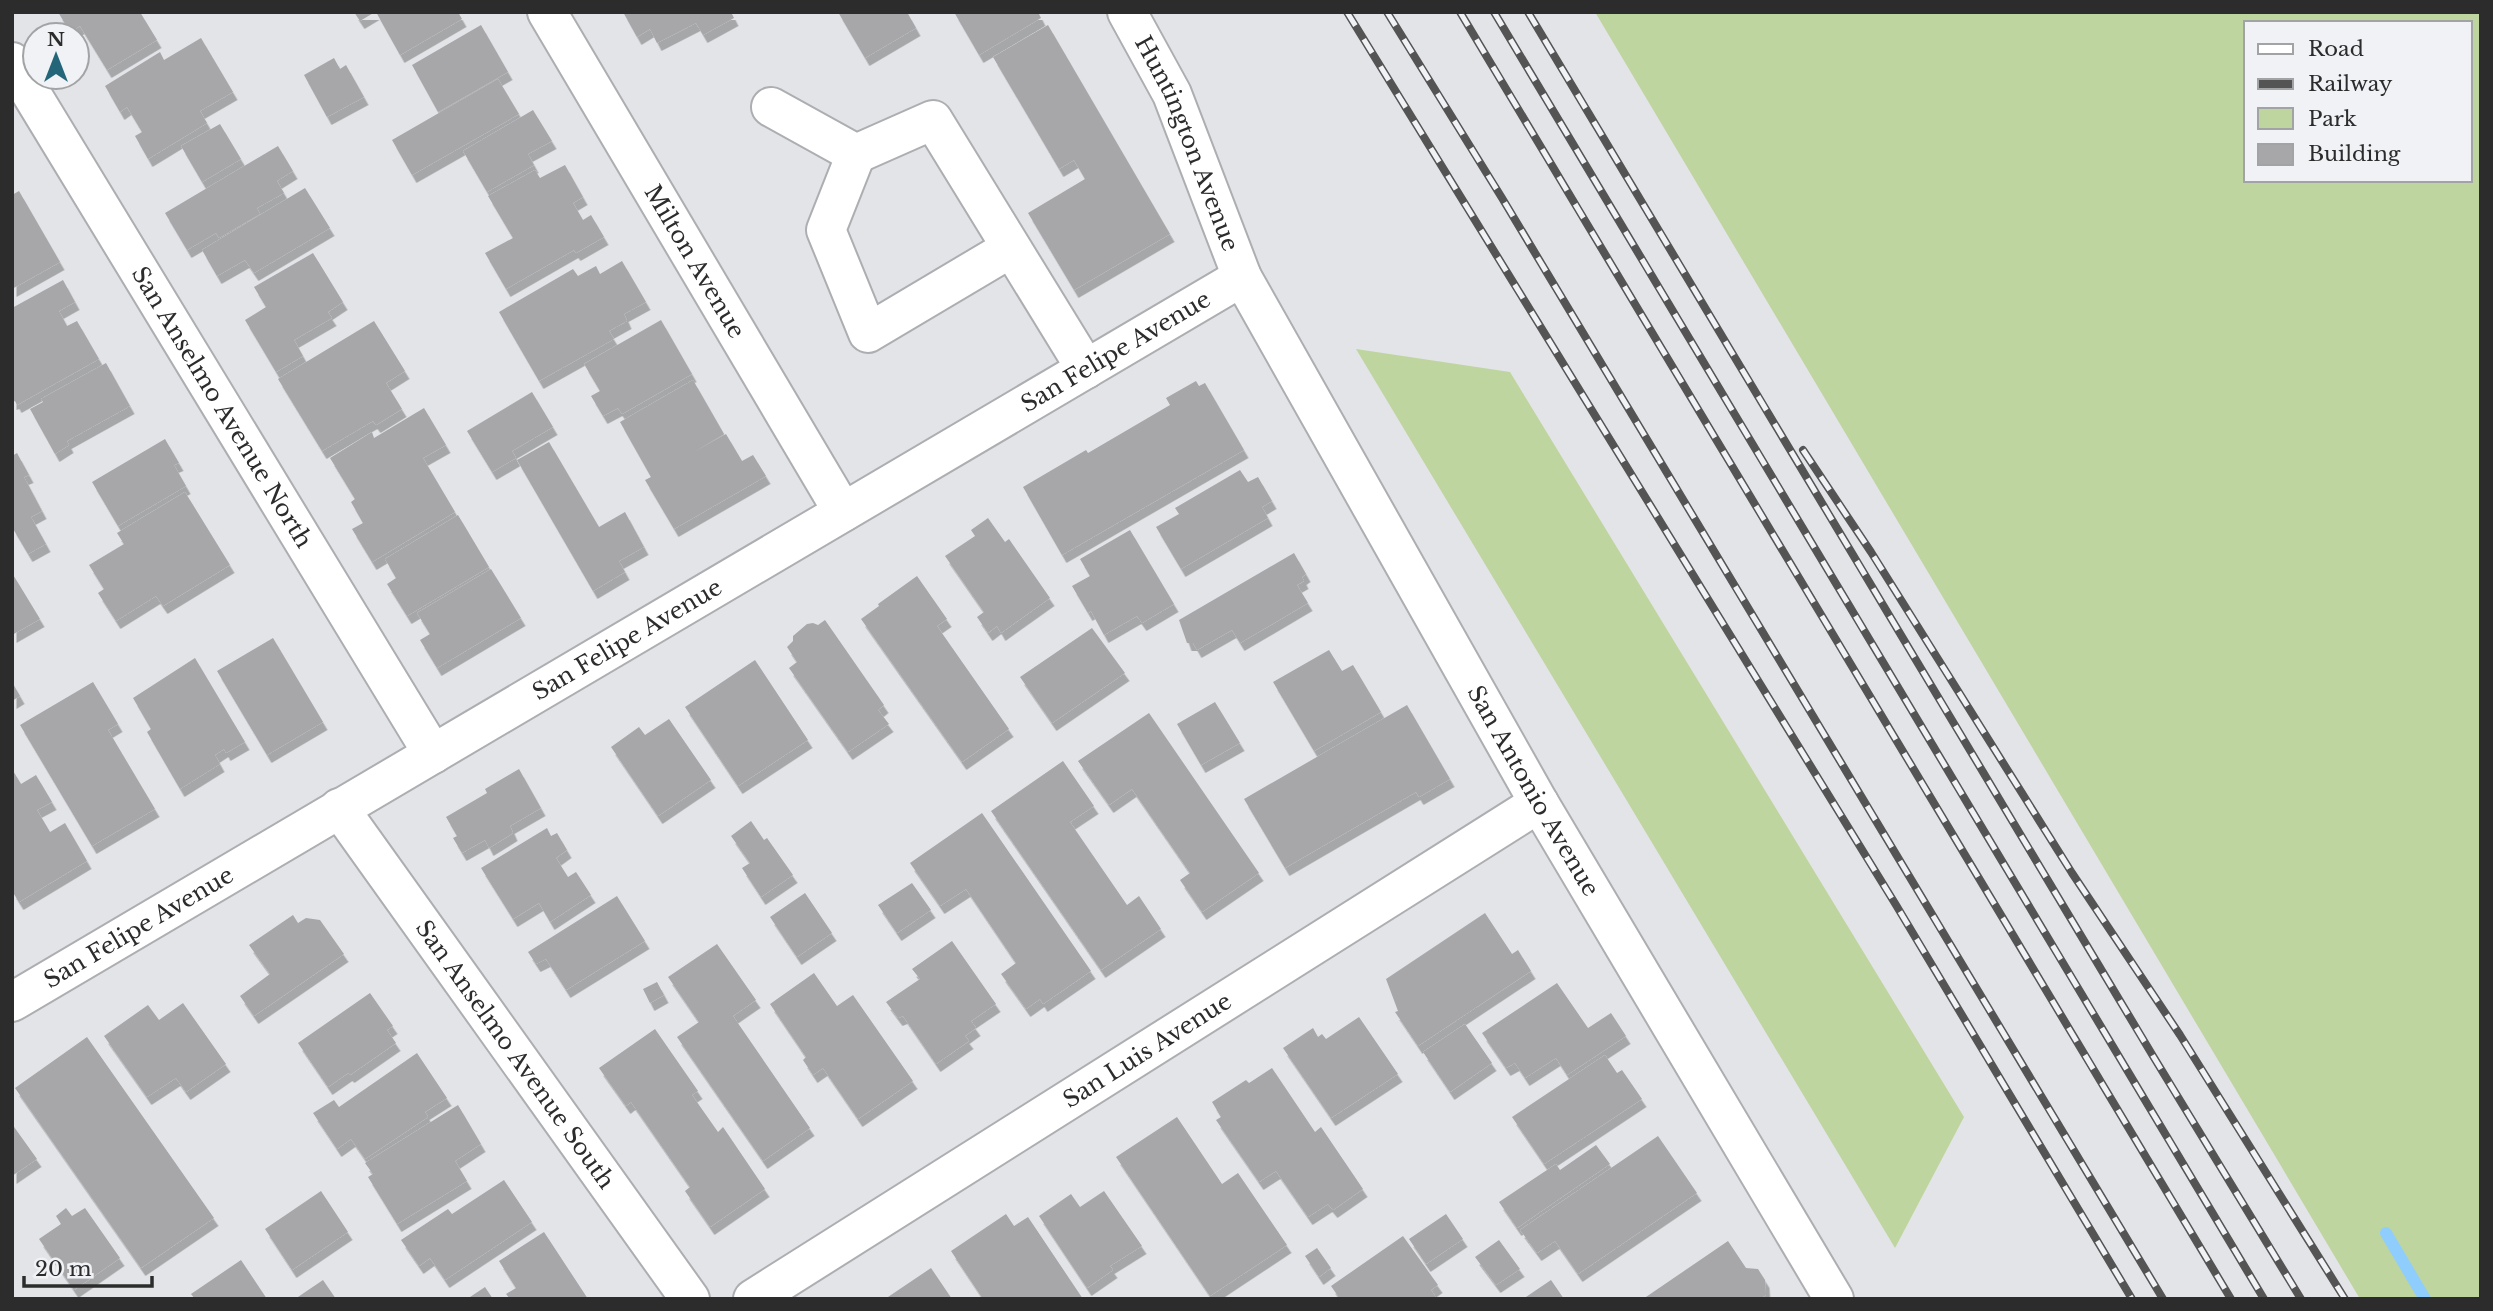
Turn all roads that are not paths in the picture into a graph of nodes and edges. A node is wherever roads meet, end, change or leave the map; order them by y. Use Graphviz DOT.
graph roads {
  1 [pos="547,12"];
  2 [pos="1127,12"];
  3 [pos="12,62"];
  4 [pos="771,107"];
  5 [pos="856,154"];
  6 [pos="1011,247"];
  7 [pos="1242,277"];
  8 [pos="1086,369"];
  9 [pos="843,512"];
  10 [pos="433,754"];
  11 [pos="1539,803"];
  12 [pos="339,808"];
  13 [pos="12,1002"];
  14 [pos="690,1299"];
  15 [pos="753,1299"];
  16 [pos="1834,1299"];
  1 -- 9 [label="street, Milton Avenue"];
  2 -- 7 [label="street, Huntington Avenue"];
  3 -- 10 [label="street, San Anselmo Avenue North"];
  4 -- 5 [label="street"];
  5 -- 6 [label="street"];
  5 -- 6 [label="street"];
  6 -- 8 [label="street"];
  7 -- 8 [label="street, San Felipe Avenue"];
  7 -- 11 [label="street, San Antonio Avenue"];
  8 -- 9 [label="street, San Felipe Avenue"];
  9 -- 10 [label="street, San Felipe Avenue"];
  10 -- 12 [label="street, San Felipe Avenue"];
  11 -- 15 [label="street, San Luis Avenue"];
  11 -- 16 [label="street, San Antonio Avenue"];
  12 -- 13 [label="street, San Felipe Avenue"];
  12 -- 14 [label="street, San Anselmo Avenue South"];
}
